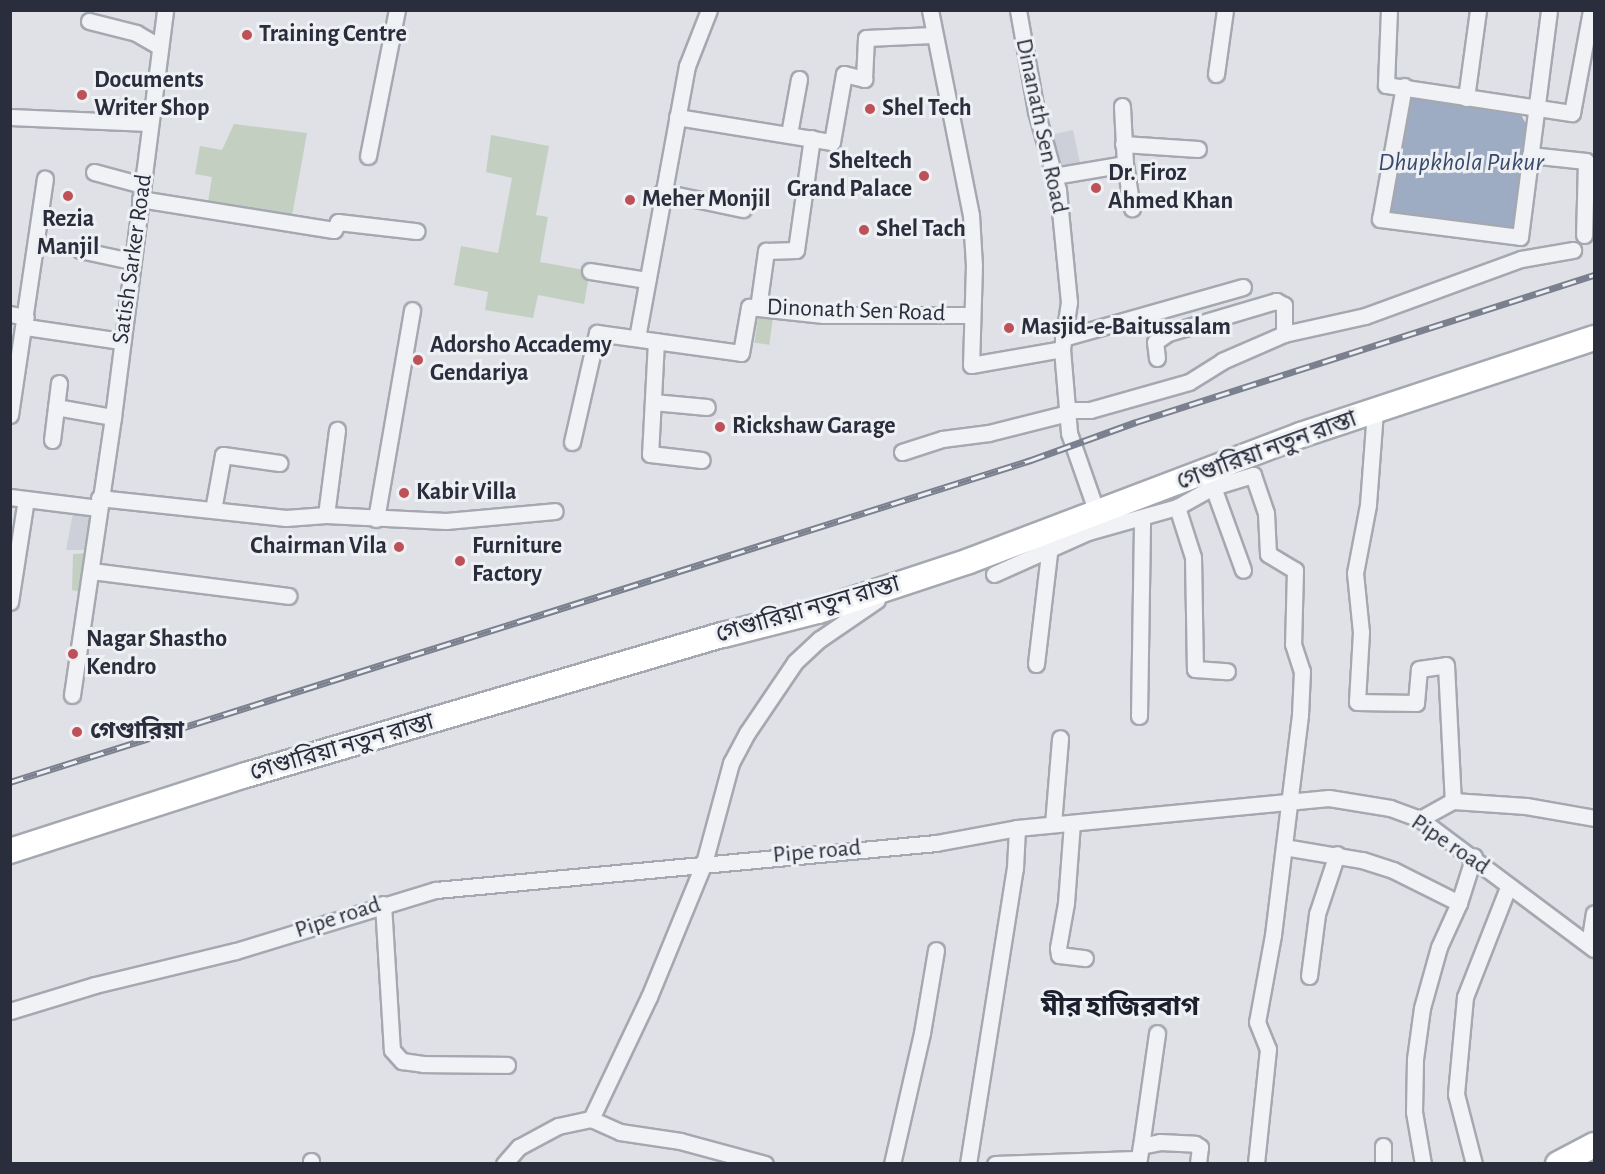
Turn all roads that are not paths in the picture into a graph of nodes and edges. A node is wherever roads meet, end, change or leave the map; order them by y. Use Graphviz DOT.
graph roads {
  1 [pos="165,10"];
  2 [pos="397,10"];
  3 [pos="709,10"];
  4 [pos="930,10"];
  5 [pos="1018,10"];
  6 [pos="1225,10"];
  7 [pos="1389,10"];
  8 [pos="1478,10"];
  9 [pos="1549,10"];
  10 [pos="1591,10"];
  11 [pos="89,21"];
  12 [pos="933,35"];
  13 [pos="160,46"];
  14 [pos="1216,74"];
  15 [pos="799,79"];
  16 [pos="1404,86"];
  17 [pos="1466,98"];
  18 [pos="1122,106"];
  19 [pos="1534,107"];
  20 [pos="10,117"];
  21 [pos="677,117"];
  22 [pos="149,123"];
  23 [pos="789,134"];
  24 [pos="812,138"];
  25 [pos="1124,144"];
  26 [pos="1198,149"];
  27 [pos="1530,155"];
  28 [pos="368,156"];
  29 [pos="1125,164"];
  30 [pos="94,172"];
  31 [pos="1054,176"];
  32 [pos="45,179"];
  33 [pos="141,192"];
  34 [pos="662,192"];
  35 [pos="1132,208"];
  36 [pos="743,209"];
  37 [pos="416,231"];
  38 [pos="1584,235"];
  39 [pos="80,250"];
  40 [pos="1573,250"];
  41 [pos="131,261"];
  42 [pos="590,271"];
  43 [pos="647,280"];
  44 [pos="1243,287"];
  45 [pos="758,308"];
  46 [pos="412,310"];
  47 [pos="971,315"];
  48 [pos="21,319"];
  49 [pos="1284,334"];
  50 [pos="637,338"];
  51 [pos="1594,338"];
  52 [pos="121,341"];
  53 [pos="656,341"];
  54 [pos="1062,344"];
  55 [pos="1158,358"];
  56 [pos="59,383"];
  57 [pos="13,390"];
  58 [pos="653,402"];
  59 [pos="56,408"];
  60 [pos="707,408"];
  61 [pos="1376,411"];
  62 [pos="1069,412"];
  63 [pos="10,415"];
  64 [pos="113,417"];
  65 [pos="337,430"];
  66 [pos="52,440"];
  67 [pos="572,442"];
  68 [pos="902,452"];
  69 [pos="702,460"];
  70 [pos="279,463"];
  71 [pos="1213,488"];
  72 [pos="10,497"];
  73 [pos="26,499"];
  74 [pos="98,503"];
  75 [pos="1177,507"];
  76 [pos="213,510"];
  77 [pos="555,511"];
  78 [pos="1097,513"];
  79 [pos="326,515"];
  80 [pos="1142,518"];
  81 [pos="376,519"];
  82 [pos="1049,552"];
  83 [pos="1243,570"];
  84 [pos="91,571"];
  85 [pos="994,574"];
  86 [pos="902,583"];
  87 [pos="288,596"];
  88 [pos="10,602"];
  89 [pos="1036,664"];
  90 [pos="1227,671"];
  91 [pos="72,695"];
  92 [pos="1139,716"];
  93 [pos="1060,738"];
  94 [pos="1453,801"];
  95 [pos="1286,804"];
  96 [pos="1594,818"];
  97 [pos="1420,819"];
  98 [pos="1072,823"];
  99 [pos="1053,824"];
  100 [pos="1017,828"];
  101 [pos="1284,847"];
  102 [pos="10,851"];
  103 [pos="1337,854"];
  104 [pos="1474,856"];
  105 [pos="704,863"];
  106 [pos="1508,887"];
  107 [pos="1459,903"];
  108 [pos="383,904"];
  109 [pos="1594,913"];
  110 [pos="1592,946"];
  111 [pos="936,950"];
  112 [pos="1085,958"];
  113 [pos="1309,976"];
  114 [pos="10,1011"];
  115 [pos="1157,1033"];
  116 [pos="507,1065"];
  117 [pos="591,1119"];
  118 [pos="1594,1145"];
  119 [pos="1141,1146"];
  120 [pos="1383,1146"];
  121 [pos="504,1164"];
  122 [pos="765,1164"];
  123 [pos="892,1164"];
  124 [pos="968,1164"];
  125 [pos="995,1164"];
  126 [pos="1198,1164"];
  127 [pos="1256,1164"];
  128 [pos="1383,1164"];
  129 [pos="1423,1164"];
  130 [pos="1474,1164"];
  131 [pos="1558,1164"];
  1 -- 13 [label="street, Satish Sarker Road"];
  2 -- 28 [label="street"];
  3 -- 21 [label="street"];
  4 -- 12 [label="street"];
  5 -- 31 [label="street, Dinanath Sen Road"];
  6 -- 14 [label="street"];
  7 -- 16 [label="street"];
  8 -- 17 [label="street"];
  9 -- 19 [label="street"];
  10 -- 19 [label="street"];
  11 -- 13 [label="street"];
  12 -- 24 [label="street"];
  12 -- 47 [label="street"];
  13 -- 22 [label="street, Satish Sarker Road"];
  15 -- 23 [label="street"];
  16 -- 17 [label="street"];
  16 -- 27 [label="street"];
  17 -- 19 [label="street"];
  18 -- 25 [label="street"];
  19 -- 27 [label="street"];
  20 -- 22 [label="street"];
  21 -- 23 [label="street"];
  21 -- 34 [label="street"];
  22 -- 33 [label="street, Satish Sarker Road"];
  23 -- 24 [label="street"];
  24 -- 45 [label="street"];
  25 -- 26 [label="street"];
  25 -- 29 [label="street"];
  27 -- 38 [label="street"];
  29 -- 31 [label="street"];
  29 -- 35 [label="street"];
  30 -- 33 [label="street"];
  31 -- 54 [label="street, Dinanath Sen Road"];
  32 -- 48 [label="street"];
  33 -- 37 [label="street"];
  33 -- 41 [label="street, Satish Sarker Road"];
  34 -- 36 [label="street"];
  34 -- 43 [label="street"];
  39 -- 41 [label="street"];
  40 -- 49 [label="street"];
  41 -- 52 [label="street, Satish Sarker Road"];
  42 -- 43 [label="street"];
  43 -- 50 [label="street"];
  44 -- 54 [label="street"];
  45 -- 47 [label="street, Dinonath Sen Road"];
  45 -- 53 [label="street, Dinonath Sen Road"];
  46 -- 81 [label="street"];
  47 -- 54 [label="street"];
  48 -- 52 [label="street"];
  48 -- 57 [label="street"];
  49 -- 55 [label="street"];
  49 -- 62 [label="street"];
  50 -- 53 [label="street, Dinonath Sen Road"];
  50 -- 67 [label="street, Dinonath Sen Road"];
  51 -- 61 [label="main road, গেণ্ডারিয়া নতুন রাস্তা"];
  52 -- 64 [label="street, Satish Sarker Road"];
  53 -- 58 [label="street"];
  54 -- 62 [label="street, Dinanath Sen Road"];
  56 -- 59 [label="street"];
  57 -- 63 [label="street"];
  58 -- 60 [label="street"];
  58 -- 69 [label="street"];
  59 -- 64 [label="street"];
  59 -- 66 [label="street"];
  61 -- 78 [label="main road, গেণ্ডারিয়া নতুন রাস্তা"];
  61 -- 94 [label="street"];
  62 -- 68 [label="street"];
  62 -- 78 [label="street, Dinanath Sen Road"];
  64 -- 74 [label="street, Satish Sarker Road"];
  65 -- 79 [label="street"];
  70 -- 76 [label="street"];
  71 -- 75 [label="street"];
  71 -- 83 [label="street"];
  71 -- 95 [label="street"];
  72 -- 73 [label="street"];
  73 -- 74 [label="street"];
  73 -- 88 [label="street"];
  74 -- 76 [label="street"];
  74 -- 84 [label="street, Satish Sarker Road"];
  75 -- 80 [label="street"];
  75 -- 90 [label="street"];
  76 -- 79 [label="street"];
  77 -- 81 [label="street"];
  78 -- 86 [label="main road, গেণ্ডারিয়া নতুন রাস্তা"];
  79 -- 81 [label="street"];
  80 -- 82 [label="street"];
  80 -- 92 [label="street"];
  82 -- 85 [label="street"];
  82 -- 89 [label="street"];
  84 -- 87 [label="street"];
  84 -- 91 [label="street, Satish Sarker Road"];
  86 -- 102 [label="main road, গেণ্ডারিয়া নতুন রাস্তা"];
  86 -- 105 [label="street"];
  93 -- 99 [label="street"];
  94 -- 96 [label="street"];
  94 -- 97 [label="street"];
  95 -- 97 [label="street, Pipe road"];
  95 -- 98 [label="street, Pipe road"];
  95 -- 101 [label="street"];
  97 -- 104 [label="street, Pipe road"];
  98 -- 99 [label="street, Pipe road"];
  98 -- 112 [label="street"];
  99 -- 100 [label="street, Pipe road"];
  100 -- 105 [label="street, Pipe road"];
  100 -- 124 [label="street"];
  101 -- 103 [label="street"];
  101 -- 127 [label="street"];
  103 -- 107 [label="street"];
  103 -- 113 [label="street"];
  104 -- 106 [label="street, Pipe road"];
  104 -- 107 [label="street"];
  105 -- 108 [label="street, Pipe road"];
  105 -- 117 [label="street"];
  106 -- 110 [label="street, Pipe road"];
  106 -- 130 [label="street"];
  107 -- 129 [label="street"];
  108 -- 114 [label="street, Pipe road"];
  108 -- 116 [label="street"];
  109 -- 110 [label="street"];
  111 -- 123 [label="street"];
  115 -- 119 [label="street"];
  117 -- 121 [label="street"];
  117 -- 122 [label="street"];
  118 -- 131 [label="main road"];
  119 -- 125 [label="street"];
  119 -- 126 [label="street"];
  120 -- 128 [label="street"];
}
